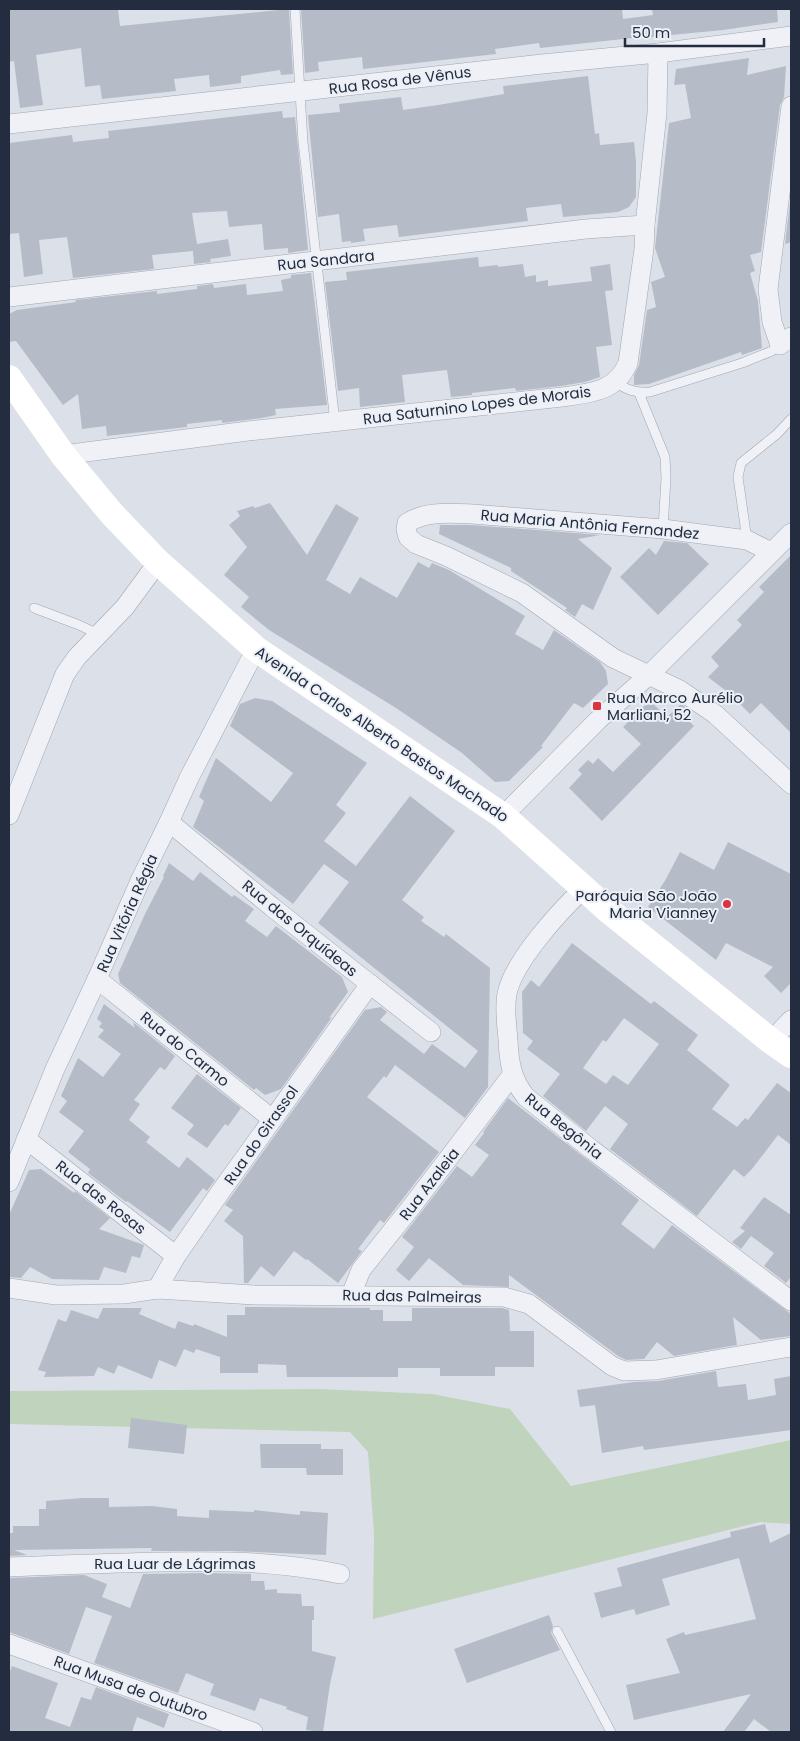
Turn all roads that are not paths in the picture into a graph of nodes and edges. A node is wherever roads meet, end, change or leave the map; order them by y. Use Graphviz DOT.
graph roads {
  1 [pos="295,9"];
  2 [pos="791,36"];
  3 [pos="658,53"];
  4 [pos="299,92"];
  5 [pos="791,106"];
  6 [pos="9,124"];
  7 [pos="644,225"];
  8 [pos="316,261"];
  9 [pos="9,298"];
  10 [pos="786,341"];
  11 [pos="615,382"];
  12 [pos="10,383"];
  13 [pos="639,392"];
  14 [pos="791,419"];
  15 [pos="335,422"];
  16 [pos="63,455"];
  17 [pos="663,529"];
  18 [pos="791,533"];
  19 [pos="747,540"];
  20 [pos="771,552"];
  21 [pos="158,562"];
  22 [pos="34,608"];
  23 [pos="98,634"];
  24 [pos="256,649"];
  25 [pos="649,675"];
  26 [pos="788,776"];
  27 [pos="9,815"];
  28 [pos="504,816"];
  29 [pos="169,822"];
  30 [pos="583,889"];
  31 [pos="97,979"];
  32 [pos="370,984"];
  33 [pos="791,1020"];
  34 [pos="431,1032"];
  35 [pos="781,1048"];
  36 [pos="512,1075"];
  37 [pos="272,1119"];
  38 [pos="26,1139"];
  39 [pos="9,1182"];
  40 [pos="176,1256"];
  41 [pos="9,1288"];
  42 [pos="157,1289"];
  43 [pos="351,1295"];
  44 [pos="791,1301"];
  45 [pos="791,1347"];
  46 [pos="9,1567"];
  47 [pos="340,1574"];
  48 [pos="557,1631"];
  49 [pos="9,1644"];
  50 [pos="254,1732"];
  51 [pos="611,1732"];
  1 -- 4 [label="lane"];
  2 -- 3 [label="street, Rua Rosa de Vênus"];
  3 -- 4 [label="street, Rua Rosa de Vênus"];
  3 -- 7 [label="street"];
  4 -- 6 [label="street, Rua Rosa de Vênus"];
  4 -- 8 [label="lane"];
  5 -- 10 [label="street"];
  7 -- 8 [label="street, Rua Sandara"];
  7 -- 11 [label="street"];
  8 -- 9 [label="street, Rua Sandara"];
  8 -- 15 [label="lane"];
  10 -- 13 [label="lane"];
  11 -- 13 [label="lane"];
  11 -- 15 [label="street, Rua Saturnino Lopes de Morais"];
  12 -- 16 [label="street, Avenida Carlos Alberto Bastos Machado"];
  13 -- 17 [label="lane"];
  14 -- 19 [label="lane"];
  15 -- 16 [label="street, Rua Saturnino Lopes de Morais"];
  16 -- 21 [label="street, Avenida Carlos Alberto Bastos Machado"];
  17 -- 19 [label="street, Rua Maria Antônia Fernandez"];
  17 -- 25 [label="street, Rua Maria Antônia Fernandez"];
  18 -- 20 [label="street"];
  19 -- 20 [label="street, Rua Maria Antônia Fernandez"];
  20 -- 25 [label="street"];
  21 -- 23 [label="street"];
  21 -- 24 [label="street, Avenida Carlos Alberto Bastos Machado"];
  22 -- 23 [label="lane"];
  23 -- 27 [label="street"];
  24 -- 28 [label="street, Avenida Carlos Alberto Bastos Machado"];
  24 -- 29 [label="street, Rua Vitória Régia"];
  25 -- 26 [label="street"];
  25 -- 28 [label="street"];
  28 -- 30 [label="street, Avenida Carlos Alberto Bastos Machado"];
  29 -- 31 [label="street, Rua Vitória Régia"];
  29 -- 32 [label="street, Rua das Orquídeas"];
  30 -- 35 [label="street, Avenida Carlos Alberto Bastos Machado"];
  30 -- 36 [label="street, Rua Begônia"];
  31 -- 37 [label="street, Rua do Carmo"];
  31 -- 38 [label="street, Rua Vitória Régia"];
  32 -- 34 [label="street, Rua das Orquídeas"];
  32 -- 37 [label="street, Rua do Girassol"];
  33 -- 35 [label="street"];
  36 -- 43 [label="street, Rua Azaleia"];
  36 -- 44 [label="street, Rua Begônia"];
  37 -- 40 [label="street, Rua do Girassol"];
  38 -- 39 [label="street, Rua Vitória Régia"];
  38 -- 40 [label="street, Rua das Rosas"];
  40 -- 42 [label="street, Rua do Girassol"];
  41 -- 42 [label="street, Rua das Palmeiras"];
  42 -- 43 [label="street, Rua das Palmeiras"];
  43 -- 45 [label="street, Rua das Palmeiras"];
  46 -- 47 [label="street, Rua Luar de Lágrimas"];
  48 -- 51 [label="lane"];
  49 -- 50 [label="street, Rua Musa de Outubro"];
}
